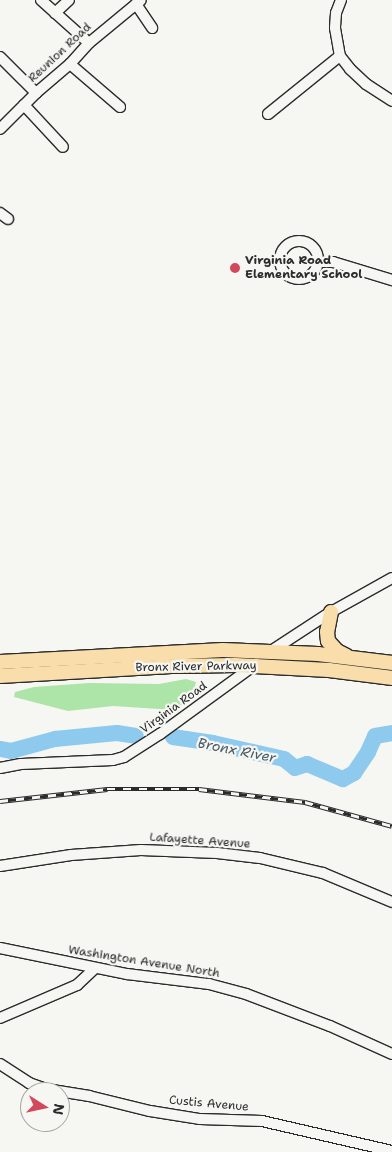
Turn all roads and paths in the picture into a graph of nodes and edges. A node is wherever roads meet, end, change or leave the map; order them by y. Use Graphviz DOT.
graph roads {
  1 [pos="41,0"];
  2 [pos="69,0"];
  3 [pos="341,0"];
  4 [pos="138,2"];
  5 [pos="55,13"];
  6 [pos="152,28"];
  7 [pos="89,43"];
  8 [pos="340,56"];
  9 [pos="0,57"];
  10 [pos="70,64"];
  11 [pos="36,93"];
  12 [pos="392,101"];
  13 [pos="24,105"];
  14 [pos="120,107"];
  15 [pos="268,114"];
  16 [pos="0,129"];
  17 [pos="63,147"];
  18 [pos="318,262"];
  19 [pos="392,280"];
  20 [pos="392,578"];
  21 [pos="331,612"];
  22 [pos="270,652"];
  23 [pos="350,657"];
  24 [pos="0,662"];
  25 [pos="392,663"];
  26 [pos="255,665"];
  27 [pos="0,676"];
  28 [pos="392,678"];
  29 [pos="0,768"];
  30 [pos="0,866"];
  31 [pos="392,902"];
  32 [pos="0,948"];
  33 [pos="95,968"];
  34 [pos="0,1018"];
  35 [pos="392,1054"];
  36 [pos="0,1064"];
  37 [pos="392,1150"];
  1 -- 5 [label="street"];
  2 -- 5 [label="street"];
  3 -- 8 [label="street"];
  4 -- 6 [label="street"];
  4 -- 7 [label="street, Reunion Road"];
  5 -- 7 [label="street"];
  7 -- 10 [label="street, Reunion Road"];
  8 -- 12 [label="street"];
  8 -- 15 [label="street"];
  9 -- 11 [label="street"];
  10 -- 11 [label="street, Reunion Road"];
  10 -- 14 [label="street"];
  11 -- 13 [label="street, Reunion Road"];
  13 -- 16 [label="street, Reunion Road"];
  13 -- 17 [label="street"];
  18 -- 19 [label="street"];
  20 -- 21 [label="street, Virginia Road"];
  21 -- 22 [label="street, Virginia Road"];
  21 -- 23 [label="highway"];
  22 -- 23 [label="highway, Bronx River Parkway"];
  22 -- 24 [label="highway, Bronx River Parkway"];
  22 -- 26 [label="street, Virginia Road"];
  23 -- 25 [label="highway, Bronx River Parkway"];
  26 -- 27 [label="highway, Bronx River Parkway"];
  26 -- 28 [label="highway, Bronx River Parkway"];
  26 -- 29 [label="street, Virginia Road"];
  30 -- 31 [label="street, Lafayette Avenue"];
  32 -- 33 [label="street, Washington Avenue North"];
  33 -- 34 [label="street"];
  33 -- 35 [label="street, Washington Avenue North"];
  36 -- 37 [label="street, Custis Avenue"];
}
